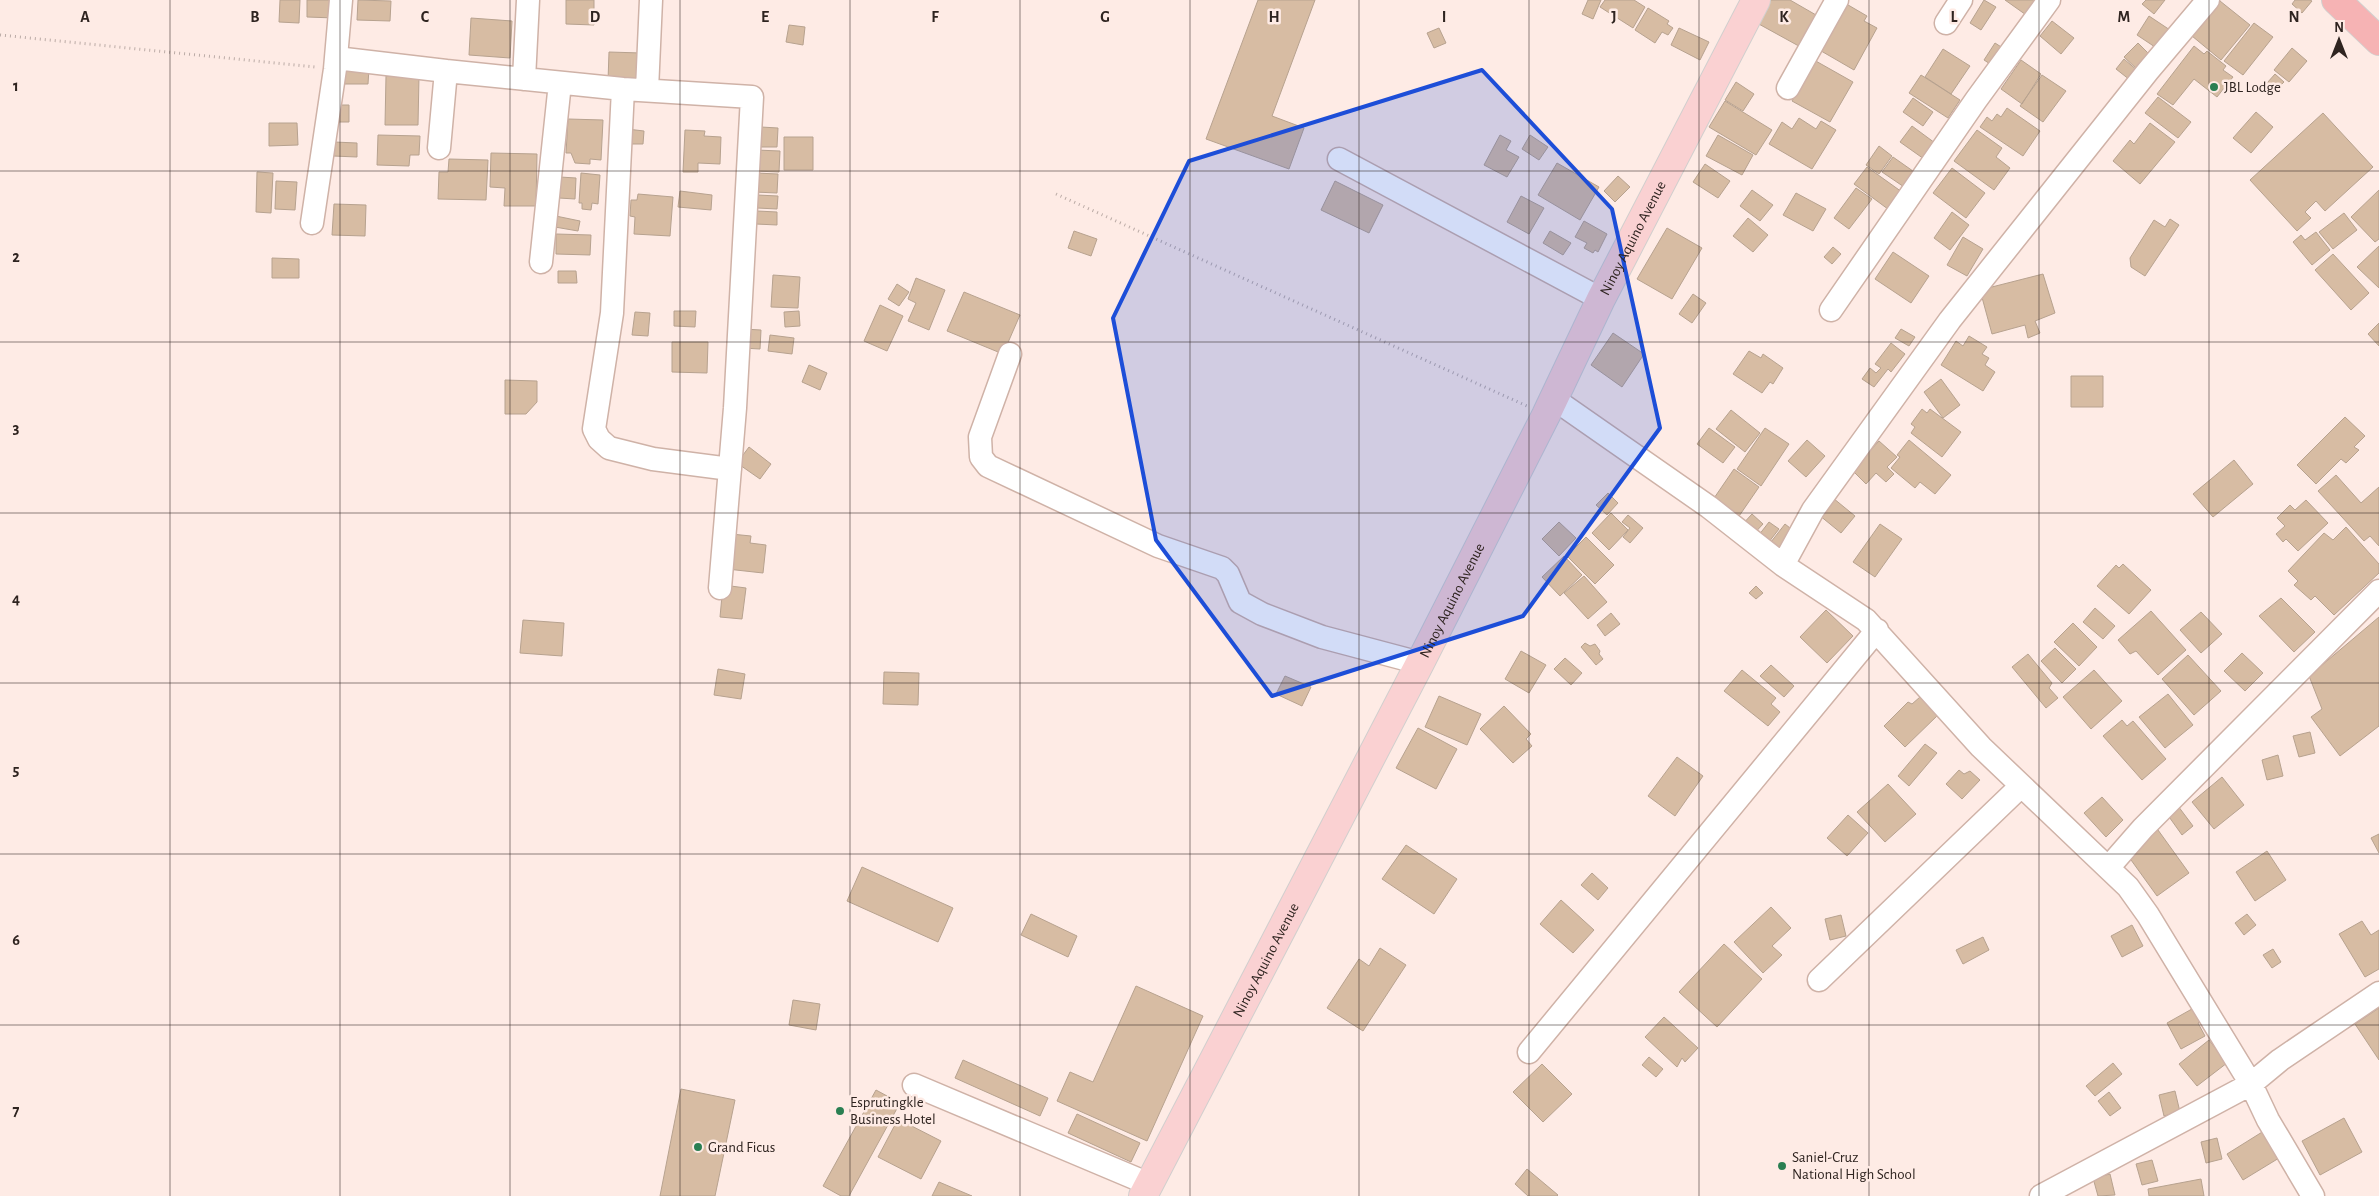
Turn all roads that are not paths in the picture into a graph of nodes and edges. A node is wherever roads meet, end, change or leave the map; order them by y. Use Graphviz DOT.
graph roads {
  1 [pos="341,0"];
  2 [pos="528,0"];
  3 [pos="651,0"];
  4 [pos="1756,0"];
  5 [pos="1837,0"];
  6 [pos="1961,0"];
  7 [pos="2049,0"];
  8 [pos="2208,0"];
  9 [pos="2336,0"];
  10 [pos="1946,22"];
  11 [pos="2379,41"];
  12 [pos="336,64"];
  13 [pos="446,71"];
  14 [pos="524,79"];
  15 [pos="560,83"];
  16 [pos="1788,88"];
  17 [pos="622,89"];
  18 [pos="647,90"];
  19 [pos="440,148"];
  20 [pos="1339,159"];
  21 [pos="312,223"];
  22 [pos="541,262"];
  23 [pos="1601,299"];
  24 [pos="1831,310"];
  25 [pos="1010,354"];
  26 [pos="1550,407"];
  27 [pos="730,469"];
  28 [pos="1784,565"];
  29 [pos="720,588"];
  30 [pos="2379,591"];
  31 [pos="1877,630"];
  32 [pos="1420,663"];
  33 [pos="2021,786"];
  34 [pos="2108,868"];
  35 [pos="1819,980"];
  36 [pos="2379,993"];
  37 [pos="1529,1052"];
  38 [pos="2251,1084"];
  39 [pos="914,1085"];
  40 [pos="1145,1193"];
  41 [pos="2041,1196"];
  42 [pos="2313,1196"];
  1 -- 12 [label="street"];
  2 -- 14 [label="street"];
  3 -- 18 [label="street"];
  4 -- 23 [label="main road, Ninoy Aquino Avenue"];
  5 -- 16 [label="street"];
  6 -- 10 [label="street"];
  7 -- 24 [label="street"];
  8 -- 28 [label="street"];
  9 -- 11 [label="highway"];
  12 -- 13 [label="street"];
  12 -- 21 [label="street"];
  13 -- 14 [label="street"];
  13 -- 19 [label="street"];
  14 -- 15 [label="street"];
  15 -- 17 [label="street"];
  15 -- 22 [label="street"];
  17 -- 18 [label="street"];
  17 -- 27 [label="street"];
  18 -- 27 [label="street"];
  20 -- 23 [label="street"];
  23 -- 26 [label="main road, Ninoy Aquino Avenue"];
  25 -- 32 [label="street"];
  26 -- 28 [label="street"];
  26 -- 32 [label="main road, Ninoy Aquino Avenue"];
  27 -- 29 [label="street"];
  28 -- 31 [label="street"];
  30 -- 34 [label="street"];
  31 -- 33 [label="street"];
  31 -- 37 [label="street"];
  32 -- 40 [label="main road, Ninoy Aquino Avenue"];
  33 -- 34 [label="street"];
  33 -- 35 [label="street"];
  34 -- 38 [label="street"];
  36 -- 38 [label="street"];
  38 -- 41 [label="street"];
  38 -- 42 [label="street"];
  39 -- 40 [label="street"];
}
